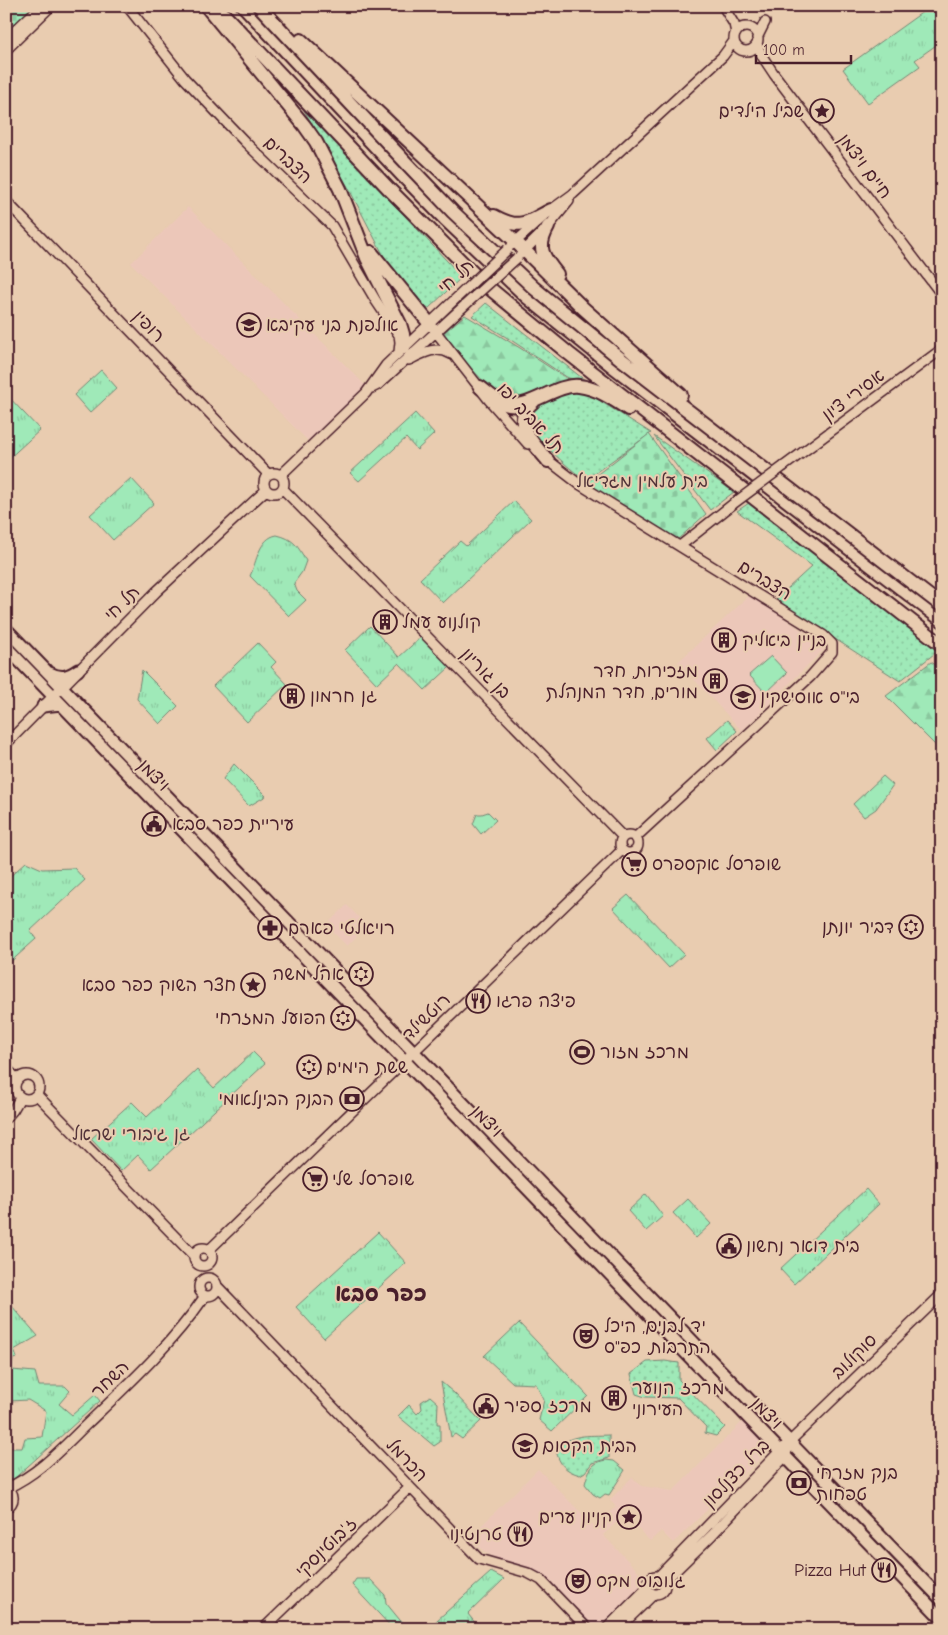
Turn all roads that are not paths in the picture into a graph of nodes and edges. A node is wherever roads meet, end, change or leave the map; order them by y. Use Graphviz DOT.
graph roads {
  1 [pos="41,6"];
  2 [pos="51,6"];
  3 [pos="127,6"];
  4 [pos="206,6"];
  5 [pos="216,6"];
  6 [pos="259,6"];
  7 [pos="267,6"];
  8 [pos="726,10"];
  9 [pos="747,28"];
  10 [pos="735,37"];
  11 [pos="6,39"];
  12 [pos="755,44"];
  13 [pos="740,49"];
  14 [pos="6,50"];
  15 [pos="723,56"];
  16 [pos="340,189"];
  17 [pos="573,194"];
  18 [pos="6,201"];
  19 [pos="478,206"];
  20 [pos="551,210"];
  21 [pos="548,227"];
  22 [pos="516,250"];
  23 [pos="942,295"];
  24 [pos="432,327"];
  25 [pos="625,347"];
  26 [pos="942,349"];
  27 [pos="402,350"];
  28 [pos="455,356"];
  29 [pos="400,364"];
  30 [pos="480,386"];
  31 [pos="370,389"];
  32 [pos="538,397"];
  33 [pos="548,461"];
  34 [pos="268,474"];
  35 [pos="281,475"];
  36 [pos="779,480"];
  37 [pos="736,484"];
  38 [pos="283,489"];
  39 [pos="266,490"];
  40 [pos="680,546"];
  41 [pos="942,606"];
  42 [pos="6,629"];
  43 [pos="942,645"];
  44 [pos="6,647"];
  45 [pos="78,670"];
  46 [pos="48,672"];
  47 [pos="62,687"];
  48 [pos="58,700"];
  49 [pos="43,706"];
  50 [pos="6,744"];
  51 [pos="623,837"];
  52 [pos="636,838"];
  53 [pos="622,850"];
  54 [pos="414,1052"];
  55 [pos="404,1061"];
  56 [pos="6,1068"];
  57 [pos="17,1079"];
  58 [pos="37,1095"];
  59 [pos="20,1098"];
  60 [pos="6,1118"];
  61 [pos="209,1250"];
  62 [pos="195,1261"];
  63 [pos="210,1264"];
  64 [pos="200,1282"];
  65 [pos="215,1283"];
  66 [pos="942,1294"];
  67 [pos="206,1296"];
  68 [pos="790,1442"];
  69 [pos="781,1456"];
  70 [pos="29,1477"];
  71 [pos="410,1487"];
  72 [pos="7,1488"];
  73 [pos="14,1498"];
  74 [pos="6,1508"];
  75 [pos="662,1579"];
  76 [pos="651,1591"];
  77 [pos="942,1600"];
  78 [pos="942,1619"];
  79 [pos="263,1629"];
  80 [pos="588,1629"];
  81 [pos="606,1629"];
  82 [pos="618,1629"];
  1 -- 11 [label="street"];
  2 -- 14 [label="street"];
  3 -- 27 [label="street, הצברים"];
  4 -- 16 [label="highway"];
  5 -- 37 [label="highway"];
  6 -- 36 [label="highway"];
  7 -- 19 [label="highway"];
  8 -- 9 [label="street"];
  8 -- 10 [label="street"];
  9 -- 10 [label="street"];
  9 -- 12 [label="street"];
  9 -- 12 [label="street"];
  10 -- 13 [label="street"];
  10 -- 15 [label="street, תל חי"];
  12 -- 13 [label="street"];
  12 -- 23 [label="street, חיים ויצמן"];
  13 -- 15 [label="street, תל חי"];
  15 -- 17 [label="street, תל חי"];
  16 -- 24 [label="highway"];
  16 -- 27 [label="highway"];
  17 -- 20 [label="street, תל חי"];
  17 -- 21 [label="street, תל חי"];
  18 -- 34 [label="street, רופין"];
  19 -- 20 [label="highway"];
  19 -- 22 [label="highway"];
  20 -- 22 [label="street, תל חי"];
  21 -- 22 [label="street, תל חי"];
  21 -- 25 [label="highway"];
  22 -- 24 [label="street, תל חי, bridge"];
  22 -- 24 [label="street, תל חי, bridge"];
  22 -- 25 [label="highway"];
  24 -- 27 [label="street, תל חי"];
  24 -- 28 [label="street, תל אביב יפו"];
  24 -- 29 [label="street, תל חי"];
  25 -- 36 [label="highway"];
  26 -- 40 [label="street, אסירי ציון, bridge"];
  27 -- 31 [label="street, תל חי"];
  28 -- 29 [label="street"];
  28 -- 30 [label="street, תל אביב יפו"];
  29 -- 31 [label="street, תל חי"];
  30 -- 32 [label="highway"];
  30 -- 33 [label="street, תל אביב יפו"];
  31 -- 35 [label="street, תל חי"];
  32 -- 33 [label="highway"];
  32 -- 37 [label="highway"];
  33 -- 40 [label="street, תל אביב יפו"];
  34 -- 35 [label="street"];
  34 -- 39 [label="street"];
  35 -- 38 [label="street"];
  36 -- 41 [label="highway"];
  37 -- 43 [label="highway"];
  38 -- 39 [label="street"];
  38 -- 51 [label="street, בן גוריון"];
  39 -- 45 [label="street, תל חי"];
  40 -- 52 [label="street, הצברים"];
  42 -- 46 [label="main road, ויצמן"];
  44 -- 48 [label="main road, ויצמן"];
  45 -- 46 [label="main road"];
  45 -- 47 [label="street, תל חי"];
  46 -- 47 [label="main road, ויצמן"];
  47 -- 48 [label="street, תל חי"];
  47 -- 54 [label="main road, ויצמן"];
  48 -- 49 [label="main road"];
  48 -- 55 [label="main road, ויצמן"];
  49 -- 50 [label="street"];
  51 -- 52 [label="street"];
  51 -- 53 [label="street"];
  52 -- 53 [label="street"];
  53 -- 54 [label="street, רוטשילד"];
  54 -- 55 [label="street, רוטשילד"];
  54 -- 68 [label="main road, ויצמן"];
  55 -- 61 [label="street, רוטשילד"];
  55 -- 69 [label="main road, ויצמן"];
  56 -- 57 [label="street"];
  57 -- 58 [label="street"];
  57 -- 59 [label="street"];
  58 -- 59 [label="street"];
  58 -- 62 [label="street"];
  59 -- 60 [label="street"];
  61 -- 62 [label="street"];
  61 -- 63 [label="street"];
  62 -- 63 [label="street"];
  62 -- 64 [label="street"];
  63 -- 65 [label="street"];
  64 -- 65 [label="street"];
  64 -- 67 [label="street"];
  65 -- 67 [label="street"];
  65 -- 71 [label="street, הכרמל"];
  66 -- 68 [label="street, סוקולוב"];
  67 -- 70 [label="street, השחר"];
  68 -- 69 [label="street, ברל כצנלסון"];
  68 -- 77 [label="main road, ויצמן"];
  69 -- 75 [label="street, ברל כצנלסון"];
  69 -- 78 [label="main road, ויצמן"];
  70 -- 72 [label="street, השחר"];
  70 -- 73 [label="street, השחר"];
  71 -- 79 [label="street, ז'בוטינסקי"];
  71 -- 80 [label="street, הכרמל"];
  72 -- 73 [label="street"];
  73 -- 74 [label="street, השחר"];
  75 -- 76 [label="street"];
  75 -- 76 [label="street"];
  76 -- 81 [label="street"];
  76 -- 82 [label="street"];
}
